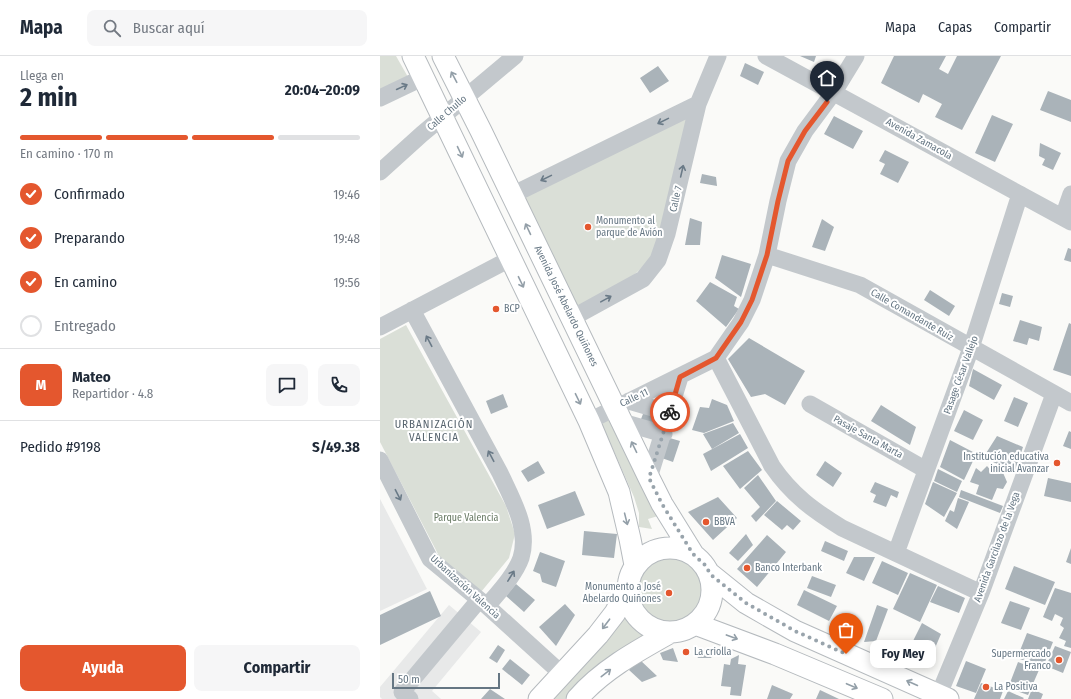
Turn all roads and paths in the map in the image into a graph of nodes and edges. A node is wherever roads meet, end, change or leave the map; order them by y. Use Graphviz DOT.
graph roads {
  1 [pos="413,56"];
  2 [pos="443,56"];
  3 [pos="515,56"];
  4 [pos="718,56"];
  5 [pos="766,56"];
  6 [pos="856,56"];
  7 [pos="424,77"];
  8 [pos="834,92"];
  9 [pos="380,98"];
  10 [pos="465,98"];
  11 [pos="698,104"];
  12 [pos="443,116"];
  13 [pos="380,172"];
  14 [pos="1020,194"];
  15 [pos="1071,194"];
  16 [pos="512,195"];
  17 [pos="1067,219"];
  18 [pos="767,255"];
  19 [pos="510,258"];
  20 [pos="412,310"];
  21 [pos="572,318"];
  22 [pos="380,327"];
  23 [pos="971,348"];
  24 [pos="716,358"];
  25 [pos="680,377"];
  26 [pos="1054,394"];
  27 [pos="1071,403"];
  28 [pos="810,404"];
  29 [pos="622,410"];
  30 [pos="670,413"];
  31 [pos="589,421"];
  32 [pos="664,434"];
  33 [pos="380,460"];
  34 [pos="926,470"];
  35 [pos="649,478"];
  36 [pos="896,553"];
  37 [pos="693,554"];
  38 [pos="635,565"];
  39 [pos="710,574"];
  40 [pos="627,591"];
  41 [pos="981,592"];
  42 [pos="483,603"];
  43 [pos="695,624"];
  44 [pos="670,632"];
  45 [pos="562,674"];
  46 [pos="941,698"];
  47 [pos="410,699"];
  48 [pos="539,699"];
  49 [pos="577,699"];
  50 [pos="882,699"];
  1 -- 7 [label="main road"];
  10 -- 2 [label="main road, Avenida José Abelardo Quiñones, one-way"];
  3 -- 10 [label="street, Calle Chullo"];
  4 -- 11 [label="street, Calle 7"];
  5 -- 8 [label="street, Avenida Zamacola"];
  6 -- 8 [label="street, Calle 11"];
  9 -- 7 [label="street, one-way"];
  7 -- 12 [label="main road"];
  8 -- 14 [label="street, Avenida Zamacola"];
  8 -- 18 [label="street, Calle 11"];
  10 -- 12 [label="street, Calle Chullo"];
  10 -- 16 [label="main road, Avenida José Abelardo Quiñones"];
  11 -- 16 [label="street, one-way"];
  21 -- 11 [label="street, Calle 7, one-way"];
  12 -- 13 [label="street, Calle Chullo"];
  12 -- 19 [label="main road, one-way"];
  14 -- 17 [label="street, Avenida Zamacola"];
  14 -- 23 [label="street, Pasage César Vallejo"];
  15 -- 17 [label="street"];
  21 -- 16 [label="main road, Avenida José Abelardo Quiñones, one-way"];
  18 -- 23 [label="street, Calle Comandante Ruiz"];
  18 -- 24 [label="street, Calle 11"];
  19 -- 20 [label="street"];
  19 -- 31 [label="main road, one-way"];
  20 -- 22 [label="street"];
  42 -- 20 [label="street, one-way"];
  21 -- 29 [label="main road, Avenida José Abelardo Quiñones"];
  23 -- 26 [label="street, Calle Comandante Ruiz"];
  23 -- 34 [label="street, Pasage César Vallejo"];
  24 -- 25 [label="street, Calle 11"];
  24 -- 36 [label="street"];
  25 -- 29 [label="street, Calle 11"];
  25 -- 30 [label="street"];
  26 -- 27 [label="street, Calle Comandante Ruiz"];
  26 -- 41 [label="street, Avenida Garcilazo de la Vega"];
  28 -- 34 [label="street, Pasaje Santa Marta"];
  29 -- 30 [label="street"];
  29 -- 31 [label="street, Calle 11"];
  29 -- 32 [label="street"];
  35 -- 29 [label="main road, Avenida José Abelardo Quiñones, one-way"];
  30 -- 32 [label="street"];
  31 -- 38 [label="main road, one-way"];
  32 -- 35 [label="street"];
  33 -- 42 [label="street, Urbanización Valencia, one-way"];
  34 -- 36 [label="street, Pasage César Vallejo"];
  35 -- 37 [label="main road, Avenida José Abelardo Quiñones"];
  36 -- 41 [label="street"];
  37 -- 38 [label="main road"];
  37 -- 39 [label="main road"];
  38 -- 40 [label="main road"];
  39 -- 43 [label="main road"];
  46 -- 39 [label="main road, one-way"];
  40 -- 44 [label="main road"];
  40 -- 45 [label="main road, one-way"];
  41 -- 46 [label="street, Avenida Garcilazo de la Vega"];
  42 -- 45 [label="street, Urbanización Valencia"];
  42 -- 47 [label="street"];
  43 -- 44 [label="main road"];
  43 -- 50 [label="main road, one-way"];
  49 -- 44 [label="main road, one-way"];
  45 -- 48 [label="main road"];
}
